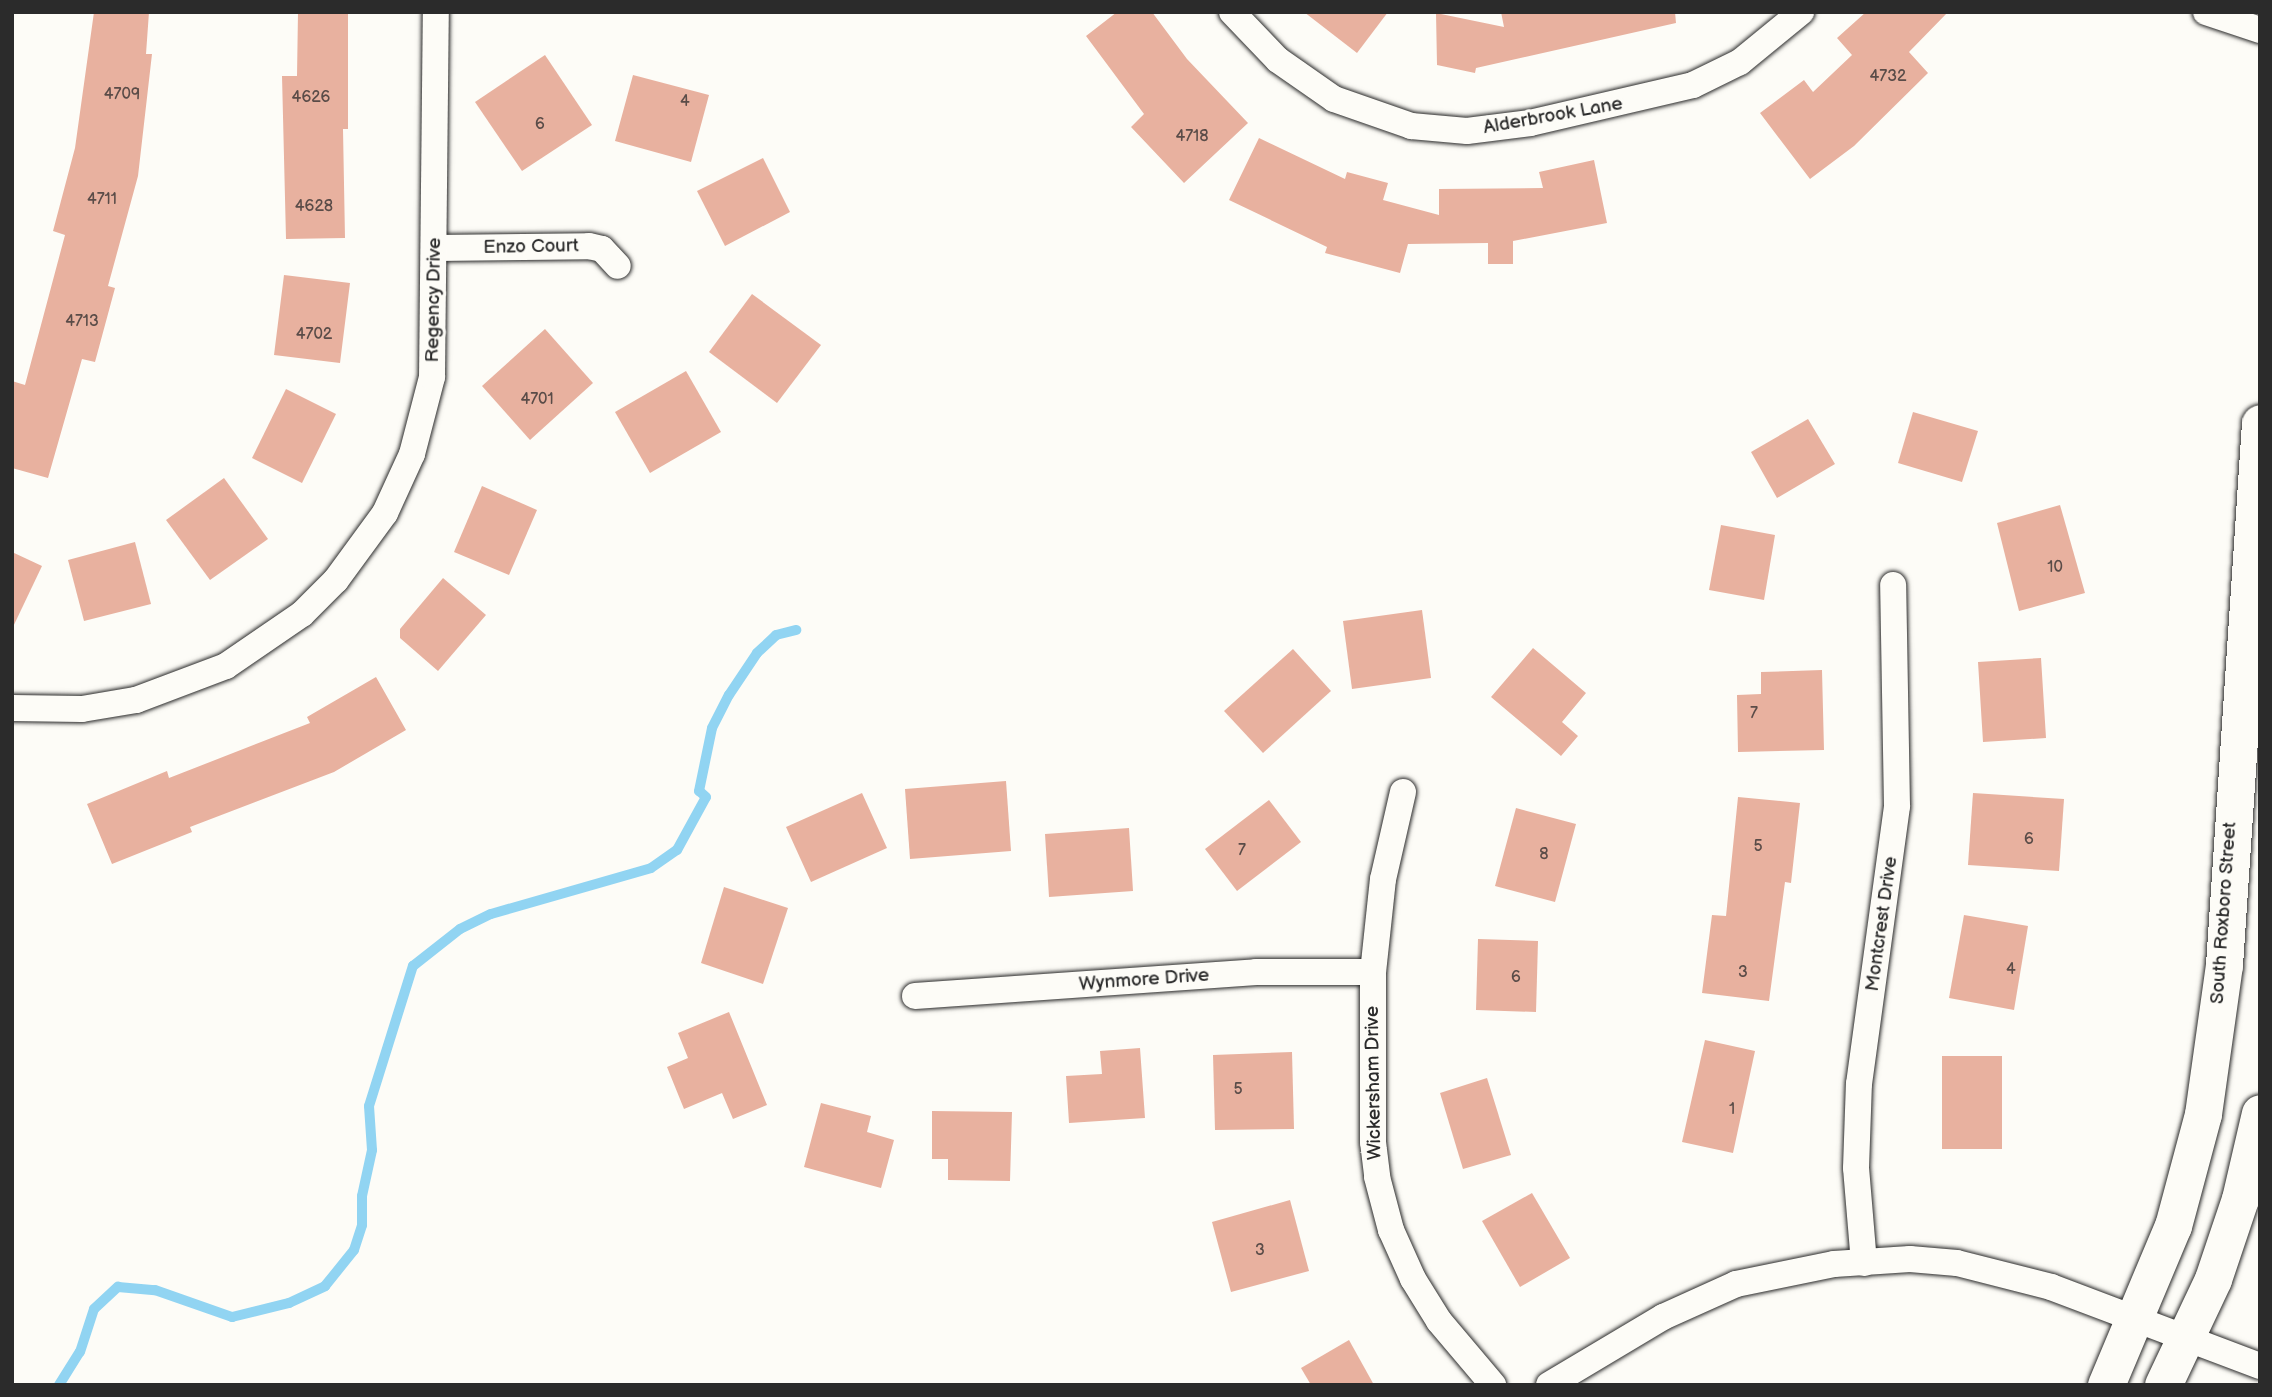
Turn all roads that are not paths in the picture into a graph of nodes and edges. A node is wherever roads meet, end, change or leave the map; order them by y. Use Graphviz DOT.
graph roads {
  1 [pos="436,12"];
  2 [pos="1232,12"];
  3 [pos="1801,12"];
  4 [pos="2206,12"];
  5 [pos="2260,30"];
  6 [pos="436,248"];
  7 [pos="618,266"];
  8 [pos="2260,423"];
  9 [pos="1893,585"];
  10 [pos="12,708"];
  11 [pos="1403,792"];
  12 [pos="1373,972"];
  13 [pos="915,996"];
  14 [pos="2260,1113"];
  15 [pos="1864,1263"];
  16 [pos="2138,1318"];
  17 [pos="2187,1338"];
  18 [pos="2260,1366"];
  19 [pos="1493,1385"];
  20 [pos="1549,1385"];
  21 [pos="2106,1385"];
  22 [pos="2163,1385"];
  1 -- 6 [label="street, Regency Drive"];
  2 -- 3 [label="street, Alderbrook Lane"];
  4 -- 5 [label="street"];
  6 -- 7 [label="street, Enzo Court"];
  6 -- 10 [label="street, Regency Drive"];
  8 -- 16 [label="street, South Roxboro Street"];
  9 -- 15 [label="street, Montcrest Drive"];
  11 -- 12 [label="street, Wickersham Drive"];
  12 -- 13 [label="street, Wynmore Drive"];
  12 -- 19 [label="street, Wickersham Drive"];
  14 -- 17 [label="street"];
  15 -- 16 [label="street"];
  15 -- 20 [label="street"];
  16 -- 17 [label="street"];
  16 -- 21 [label="street, South Roxboro Street"];
  17 -- 18 [label="street"];
  17 -- 22 [label="street"];
}
